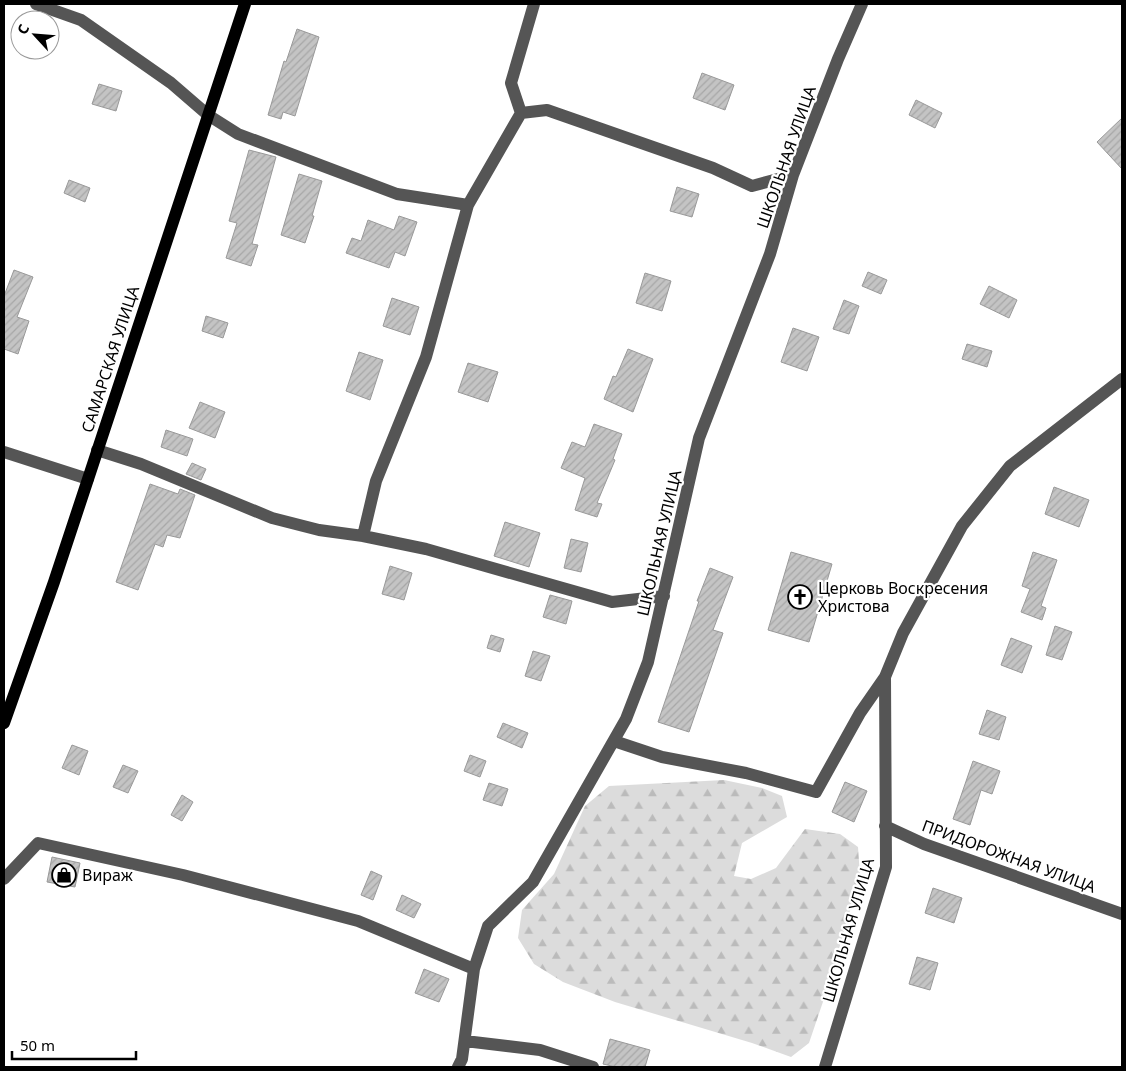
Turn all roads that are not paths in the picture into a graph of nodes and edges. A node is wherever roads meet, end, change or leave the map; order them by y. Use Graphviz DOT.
graph roads {
  1 [pos="36,4"];
  2 [pos="244,4"];
  3 [pos="534,4"];
  4 [pos="862,4"];
  5 [pos="521,113"];
  6 [pos="208,115"];
  7 [pos="793,174"];
  8 [pos="468,206"];
  9 [pos="1122,379"];
  10 [pos="97,450"];
  11 [pos="4,452"];
  12 [pos="88,479"];
  13 [pos="363,536"];
  14 [pos="664,596"];
  15 [pos="885,677"];
  16 [pos="4,724"];
  17 [pos="614,741"];
  18 [pos="885,826"];
  19 [pos="4,879"];
  20 [pos="1122,914"];
  21 [pos="474,970"];
  22 [pos="465,1040"];
  23 [pos="458,1067"];
  24 [pos="593,1067"];
  25 [pos="825,1067"];
  1 -- 6 [label="street"];
  2 -- 6 [label="main road, САМАРСКАЯ УЛИЦА"];
  3 -- 5 [label="street"];
  4 -- 7 [label="street, ШКОЛЬНАЯ УЛИЦА"];
  5 -- 7 [label="street"];
  5 -- 8 [label="street"];
  6 -- 8 [label="street"];
  6 -- 10 [label="main road, САМАРСКАЯ УЛИЦА"];
  7 -- 14 [label="street, ШКОЛЬНАЯ УЛИЦА"];
  8 -- 13 [label="street"];
  9 -- 15 [label="street, ШКОЛЬНАЯ УЛИЦА"];
  10 -- 12 [label="main road, САМАРСКАЯ УЛИЦА"];
  10 -- 13 [label="street"];
  11 -- 12 [label="street"];
  12 -- 16 [label="main road, САМАРСКАЯ УЛИЦА"];
  13 -- 14 [label="street"];
  14 -- 17 [label="street, ШКОЛЬНАЯ УЛИЦА"];
  15 -- 17 [label="street"];
  15 -- 18 [label="street, ШКОЛЬНАЯ УЛИЦА"];
  17 -- 21 [label="street, ШКОЛЬНАЯ УЛИЦА"];
  18 -- 20 [label="street, ПРИДОРОЖНАЯ УЛИЦА"];
  18 -- 25 [label="street, ШКОЛЬНАЯ УЛИЦА"];
  19 -- 21 [label="street"];
  21 -- 22 [label="street, ШКОЛЬНАЯ УЛИЦА"];
  22 -- 23 [label="street, ШКОЛЬНАЯ УЛИЦА"];
  22 -- 24 [label="street"];
}
